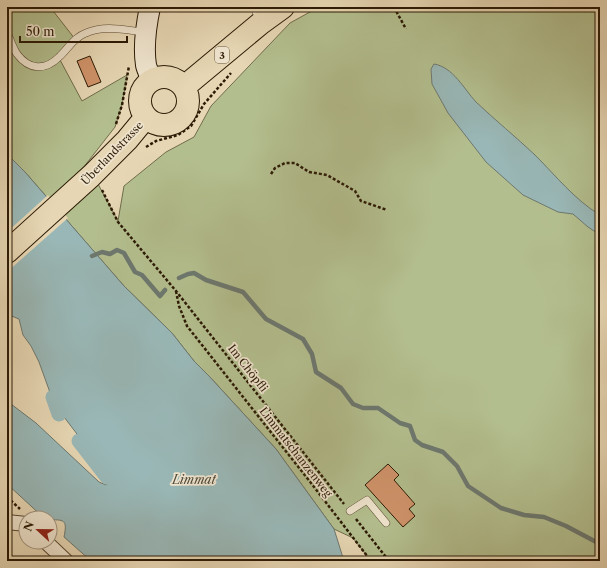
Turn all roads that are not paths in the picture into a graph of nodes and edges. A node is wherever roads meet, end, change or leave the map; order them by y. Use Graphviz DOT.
graph roads {
  1 [pos="150,7"];
  2 [pos="289,10"];
  3 [pos="257,15"];
  4 [pos="7,32"];
  5 [pos="146,32"];
  6 [pos="152,80"];
  7 [pos="184,87"];
  8 [pos="146,117"];
  9 [pos="7,252"];
  10 [pos="350,511"];
  11 [pos="18,520"];
  12 [pos="7,522"];
  13 [pos="386,524"];
  14 [pos="54,550"];
  15 [pos="66,561"];
  1 -- 5 [label="main road"];
  2 -- 3 [label="main road, 3"];
  3 -- 7 [label="main road, 3"];
  4 -- 5 [label="lane"];
  5 -- 6 [label="main road"];
  6 -- 7 [label="main road"];
  6 -- 8 [label="main road, Überlandstrasse"];
  7 -- 8 [label="main road, Überlandstrasse"];
  8 -- 9 [label="main road, Überlandstrasse"];
  10 -- 13 [label="lane"];
  11 -- 12 [label="street"];
  14 -- 15 [label="street"];
}
